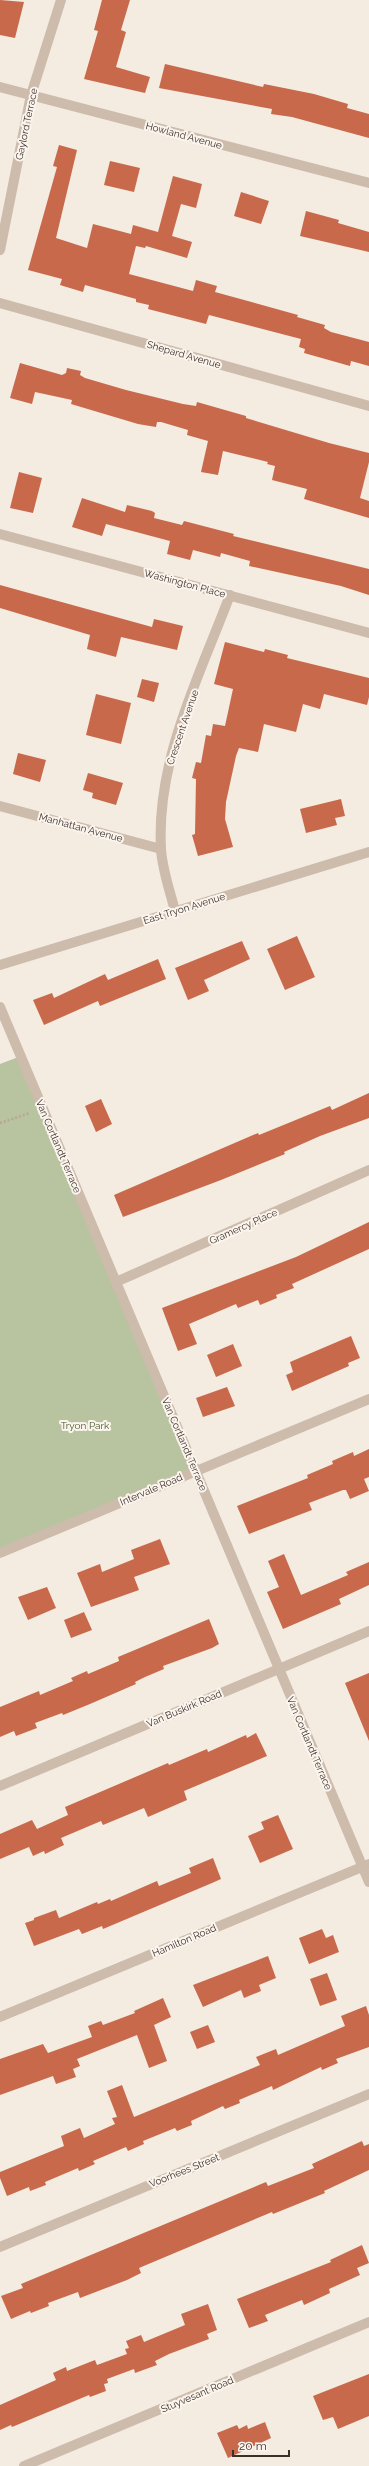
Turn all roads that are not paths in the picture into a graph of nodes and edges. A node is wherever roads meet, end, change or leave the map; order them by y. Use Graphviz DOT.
graph roads {
  1 [pos="60,0"];
  2 [pos="0,87"];
  3 [pos="31,95"];
  4 [pos="369,183"];
  5 [pos="0,250"];
  6 [pos="0,303"];
  7 [pos="369,406"];
  8 [pos="0,534"];
  9 [pos="230,595"];
  10 [pos="369,633"];
  11 [pos="0,806"];
  12 [pos="161,849"];
  13 [pos="369,852"];
  14 [pos="175,911"];
  15 [pos="0,965"];
  16 [pos="0,1007"];
  17 [pos="369,1170"];
  18 [pos="116,1282"];
  19 [pos="369,1399"];
  20 [pos="196,1470"];
  21 [pos="0,1553"];
  22 [pos="369,1631"];
  23 [pos="279,1668"];
  24 [pos="0,1786"];
  25 [pos="366,1865"];
  26 [pos="369,1882"];
  27 [pos="0,2017"];
  28 [pos="369,2094"];
  29 [pos="0,2246"];
  30 [pos="369,2322"];
  31 [pos="24,2466"];
  1 -- 3 [label="street, Gaylord Terrace"];
  2 -- 3 [label="street, Howland Avenue"];
  3 -- 4 [label="street, Howland Avenue"];
  3 -- 5 [label="street, Gaylord Terrace"];
  6 -- 7 [label="street, Shepard Avenue"];
  8 -- 9 [label="street, Washington Place"];
  9 -- 10 [label="street, Washington Place"];
  9 -- 12 [label="street, Crescent Avenue"];
  11 -- 12 [label="street, Manhattan Avenue"];
  12 -- 14 [label="street, Crescent Avenue"];
  13 -- 14 [label="street, East Tryon Avenue"];
  14 -- 15 [label="street, East Tryon Avenue"];
  16 -- 18 [label="street, Van Cortlandt Terrace"];
  17 -- 18 [label="street, Gramercy Place"];
  18 -- 20 [label="street, Van Cortlandt Terrace"];
  19 -- 20 [label="street, Intervale Road"];
  20 -- 21 [label="street, Intervale Road"];
  20 -- 23 [label="street, Van Cortlandt Terrace"];
  22 -- 23 [label="street, Van Buskirk Road"];
  23 -- 24 [label="street, Van Buskirk Road"];
  23 -- 25 [label="street, Van Cortlandt Terrace"];
  25 -- 26 [label="street, Van Cortlandt Terrace"];
  25 -- 27 [label="street, Hamilton Road"];
  28 -- 29 [label="street, Voorhees Street"];
  30 -- 31 [label="street, Stuyvesant Road"];
}
